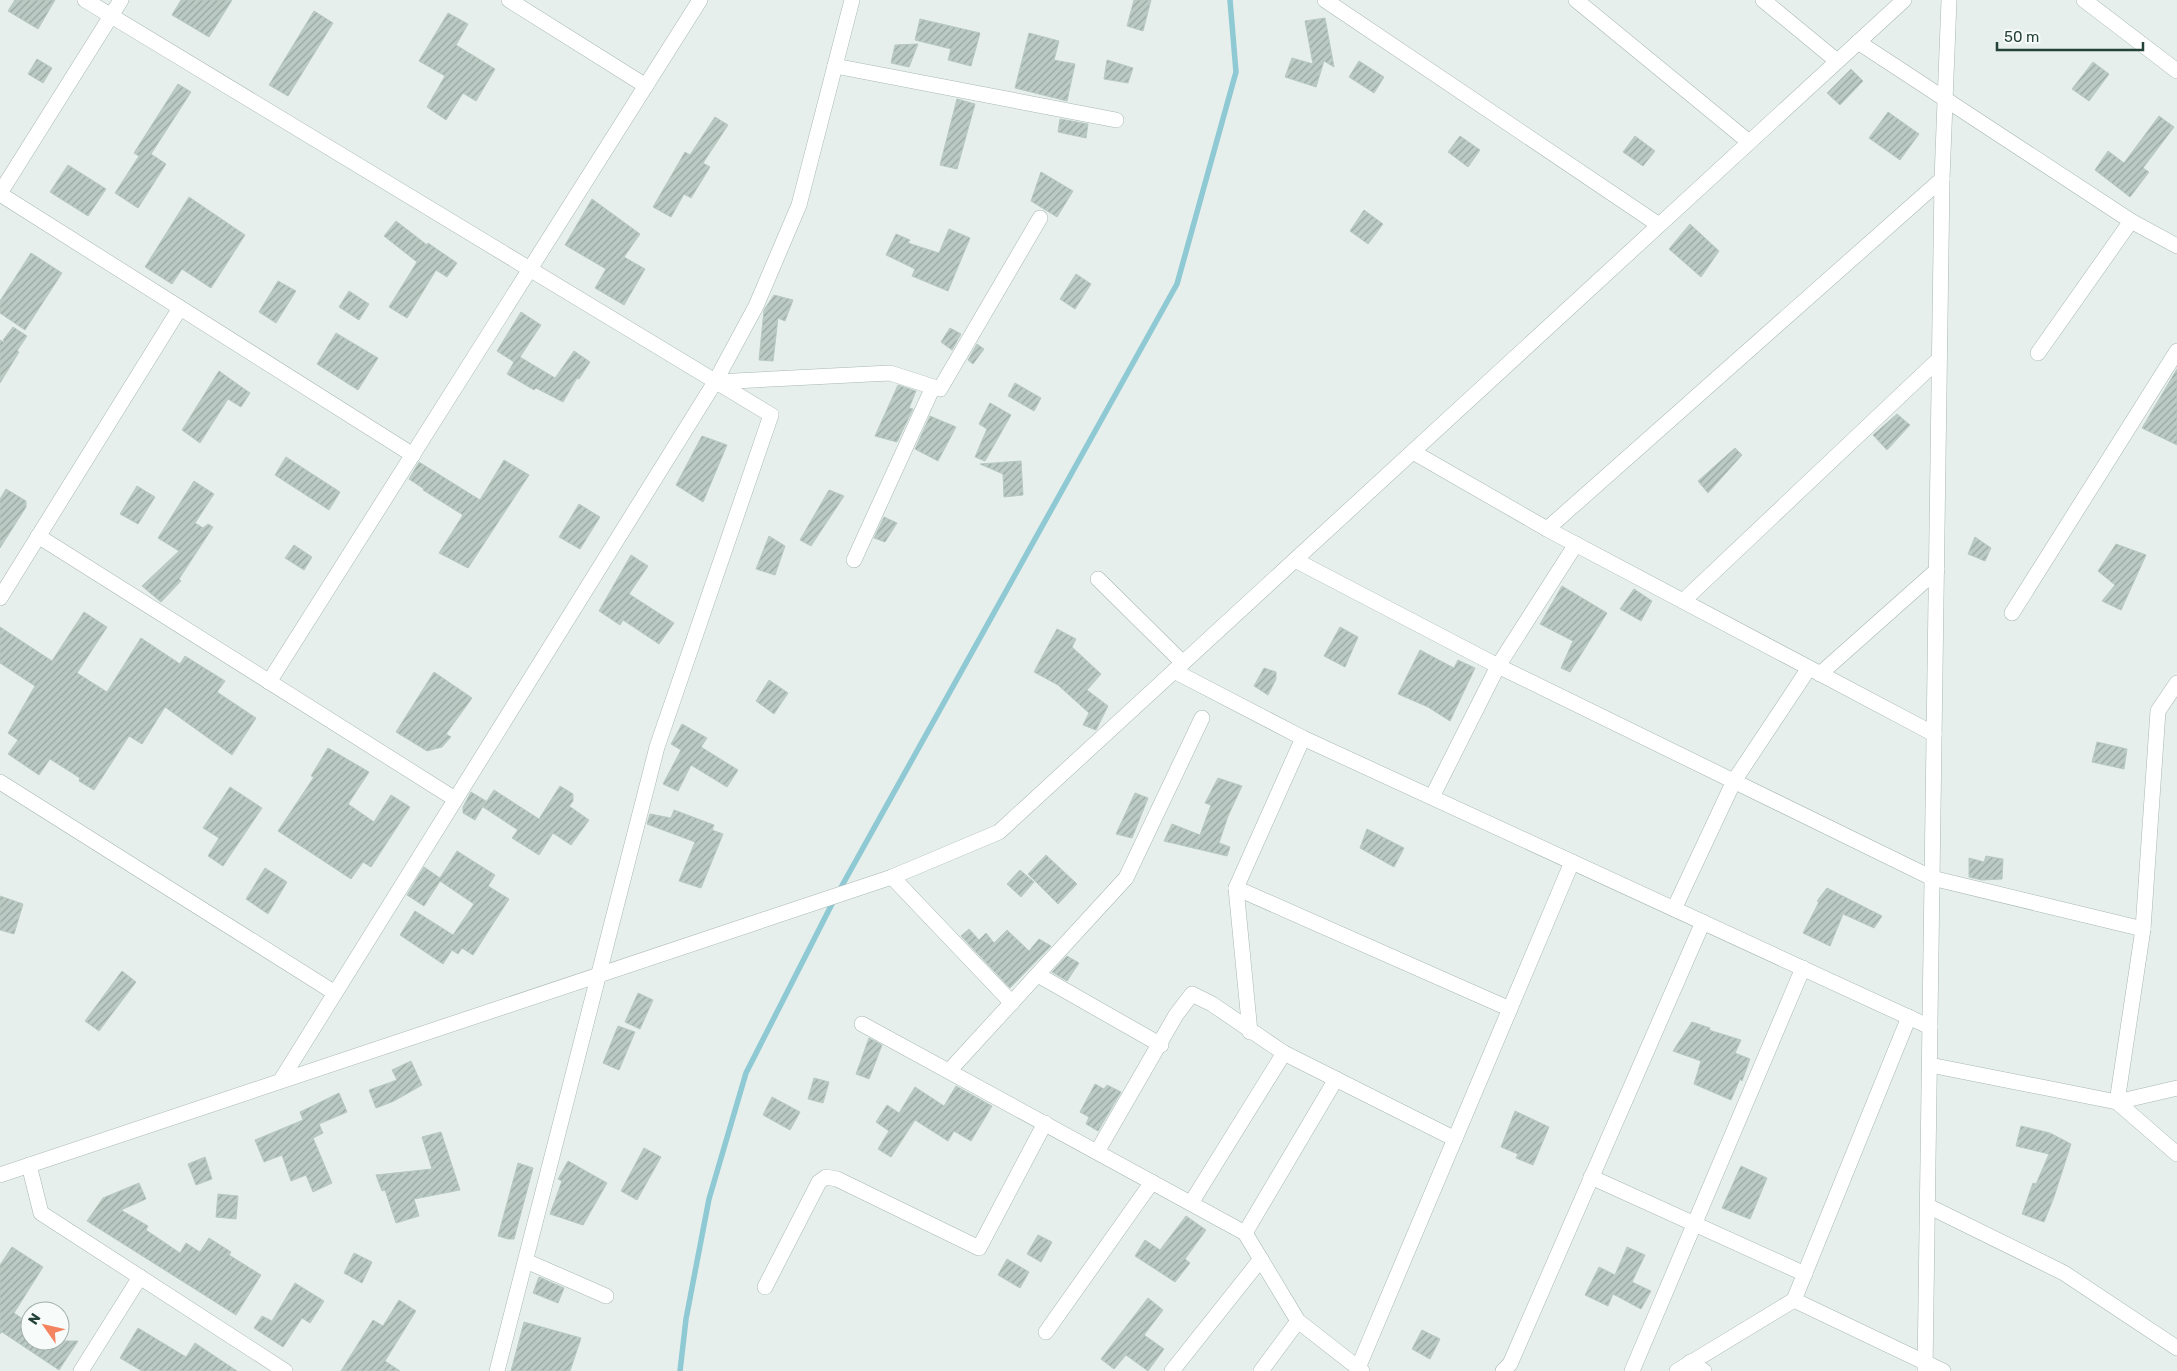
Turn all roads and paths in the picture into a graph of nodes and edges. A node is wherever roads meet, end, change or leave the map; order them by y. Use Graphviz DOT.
graph roads {
  1 [pos="85,0"];
  2 [pos="121,0"];
  3 [pos="509,0"];
  4 [pos="700,0"];
  5 [pos="852,0"];
  6 [pos="1325,0"];
  7 [pos="1576,0"];
  8 [pos="1763,0"];
  9 [pos="1904,0"];
  10 [pos="1950,0"];
  11 [pos="2084,0"];
  12 [pos="111,17"];
  13 [pos="1858,42"];
  14 [pos="1837,61"];
  15 [pos="835,66"];
  16 [pos="2177,71"];
  17 [pos="646,86"];
  18 [pos="1945,99"];
  19 [pos="1116,120"];
  20 [pos="1749,142"];
  21 [pos="1942,179"];
  22 [pos="0,193"];
  23 [pos="1040,218"];
  24 [pos="2130,221"];
  25 [pos="1659,225"];
  26 [pos="2177,246"];
  27 [pos="529,270"];
  28 [pos="180,308"];
  29 [pos="2177,351"];
  30 [pos="2038,353"];
  31 [pos="1940,359"];
  32 [pos="715,382"];
  33 [pos="933,387"];
  34 [pos="1413,452"];
  35 [pos="413,454"];
  36 [pos="1547,529"];
  37 [pos="38,536"];
  38 [pos="1576,544"];
  39 [pos="854,560"];
  40 [pos="1295,560"];
  41 [pos="1937,570"];
  42 [pos="1098,579"];
  43 [pos="0,598"];
  44 [pos="1683,601"];
  45 [pos="2012,612"];
  46 [pos="1498,666"];
  47 [pos="1179,667"];
  48 [pos="1814,671"];
  49 [pos="269,682"];
  50 [pos="2177,683"];
  51 [pos="1202,718"];
  52 [pos="1934,734"];
  53 [pos="1303,738"];
  54 [pos="1734,781"];
  55 [pos="0,782"];
  56 [pos="1432,797"];
  57 [pos="455,800"];
  58 [pos="1572,862"];
  59 [pos="892,877"];
  60 [pos="1932,878"];
  61 [pos="1236,888"];
  62 [pos="1674,909"];
  63 [pos="1703,922"];
  64 [pos="2143,929"];
  65 [pos="1802,968"];
  66 [pos="600,973"];
  67 [pos="1038,975"];
  68 [pos="335,993"];
  69 [pos="1012,1003"];
  70 [pos="1510,1009"];
  71 [pos="1909,1017"];
  72 [pos="862,1024"];
  73 [pos="1930,1027"];
  74 [pos="1250,1032"];
  75 [pos="1161,1045"];
  76 [pos="1284,1053"];
  77 [pos="1930,1065"];
  78 [pos="949,1071"];
  79 [pos="1336,1079"];
  80 [pos="281,1080"];
  81 [pos="2177,1088"];
  82 [pos="2117,1102"];
  83 [pos="1045,1123"];
  84 [pos="1455,1139"];
  85 [pos="1097,1152"];
  86 [pos="2177,1154"];
  87 [pos="29,1165"];
  88 [pos="0,1174"];
  89 [pos="1592,1177"];
  90 [pos="1152,1182"];
  91 [pos="1190,1203"];
  92 [pos="1928,1206"];
  93 [pos="1695,1225"];
  94 [pos="1245,1232"];
  95 [pos="1261,1259"];
  96 [pos="526,1261"];
  97 [pos="1805,1274"];
  98 [pos="140,1277"];
  99 [pos="765,1287"];
  100 [pos="606,1296"];
  101 [pos="1794,1300"];
  102 [pos="1298,1321"];
  103 [pos="1046,1332"];
  104 [pos="2177,1348"];
  105 [pos="1925,1366"];
  106 [pos="1684,1367"];
  107 [pos="1360,1370"];
  108 [pos="81,1371"];
  109 [pos="285,1371"];
  110 [pos="497,1371"];
  111 [pos="1172,1371"];
  112 [pos="1261,1371"];
  113 [pos="1503,1371"];
  114 [pos="1632,1371"];
  115 [pos="1704,1371"];
  116 [pos="1942,1371"];
  1 -- 12 [label="street"];
  2 -- 12 [label="street"];
  3 -- 17 [label="street"];
  4 -- 17 [label="street"];
  5 -- 15 [label="street"];
  6 -- 25 [label="street"];
  7 -- 20 [label="street"];
  8 -- 14 [label="street"];
  9 -- 13 [label="street"];
  10 -- 18 [label="street"];
  11 -- 16 [label="street"];
  12 -- 22 [label="street"];
  12 -- 27 [label="street"];
  13 -- 14 [label="street"];
  13 -- 18 [label="street"];
  14 -- 20 [label="street"];
  15 -- 19 [label="street"];
  15 -- 32 [label="street"];
  17 -- 27 [label="street"];
  18 -- 21 [label="street"];
  18 -- 24 [label="street"];
  20 -- 25 [label="street"];
  21 -- 31 [label="street"];
  21 -- 36 [label="street"];
  22 -- 28 [label="street"];
  23 -- 33 [label="street"];
  24 -- 26 [label="street"];
  24 -- 30 [label="street"];
  25 -- 34 [label="street"];
  27 -- 32 [label="street"];
  27 -- 35 [label="street"];
  28 -- 35 [label="street"];
  28 -- 37 [label="street"];
  29 -- 45 [label="street"];
  31 -- 41 [label="street"];
  31 -- 44 [label="street"];
  32 -- 33 [label="street"];
  32 -- 57 [label="street"];
  32 -- 66 [label="street"];
  33 -- 39 [label="street"];
  34 -- 36 [label="street"];
  34 -- 40 [label="street"];
  35 -- 49 [label="street"];
  36 -- 38 [label="street"];
  37 -- 43 [label="street"];
  37 -- 49 [label="street"];
  38 -- 44 [label="street"];
  38 -- 46 [label="street"];
  40 -- 46 [label="street"];
  40 -- 47 [label="street"];
  41 -- 48 [label="street"];
  41 -- 52 [label="street"];
  42 -- 47 [label="street"];
  44 -- 48 [label="street"];
  46 -- 54 [label="street"];
  46 -- 56 [label="street"];
  47 -- 53 [label="street"];
  47 -- 59 [label="street"];
  48 -- 52 [label="street"];
  48 -- 54 [label="street"];
  49 -- 57 [label="street"];
  50 -- 64 [label="street"];
  51 -- 67 [label="street"];
  52 -- 60 [label="street"];
  53 -- 56 [label="street"];
  53 -- 61 [label="street"];
  54 -- 60 [label="street"];
  54 -- 62 [label="street"];
  55 -- 68 [label="street"];
  56 -- 58 [label="street"];
  57 -- 68 [label="street"];
  58 -- 62 [label="street"];
  58 -- 70 [label="street"];
  59 -- 66 [label="street"];
  59 -- 69 [label="street"];
  60 -- 64 [label="street"];
  60 -- 73 [label="street"];
  61 -- 70 [label="street"];
  61 -- 74 [label="street"];
  62 -- 63 [label="street"];
  63 -- 65 [label="street"];
  63 -- 89 [label="street"];
  64 -- 82 [label="street"];
  65 -- 71 [label="street"];
  65 -- 93 [label="street"];
  66 -- 80 [label="street"];
  66 -- 96 [label="street"];
  67 -- 69 [label="street"];
  67 -- 75 [label="street"];
  68 -- 80 [label="street"];
  69 -- 78 [label="street"];
  70 -- 84 [label="street"];
  71 -- 73 [label="street"];
  71 -- 97 [label="street"];
  72 -- 78 [label="street"];
  73 -- 77 [label="street"];
  74 -- 75 [label="street"];
  74 -- 76 [label="street"];
  75 -- 85 [label="street"];
  76 -- 79 [label="street"];
  76 -- 91 [label="street"];
  77 -- 82 [label="street"];
  77 -- 92 [label="street"];
  78 -- 83 [label="street"];
  79 -- 84 [label="street"];
  79 -- 94 [label="street"];
  80 -- 87 [label="street"];
  81 -- 82 [label="street"];
  82 -- 86 [label="street"];
  83 -- 85 [label="street"];
  83 -- 99 [label="street"];
  84 -- 107 [label="street"];
  85 -- 90 [label="street"];
  87 -- 88 [label="street"];
  87 -- 98 [label="street"];
  89 -- 93 [label="street"];
  89 -- 113 [label="street"];
  90 -- 91 [label="street"];
  90 -- 103 [label="street"];
  91 -- 94 [label="street"];
  92 -- 104 [label="street"];
  92 -- 105 [label="street"];
  93 -- 97 [label="street"];
  93 -- 114 [label="street"];
  94 -- 95 [label="street"];
  95 -- 102 [label="street"];
  95 -- 111 [label="street"];
  96 -- 100 [label="street"];
  96 -- 110 [label="street"];
  97 -- 101 [label="street"];
  98 -- 108 [label="street"];
  98 -- 109 [label="street"];
  101 -- 105 [label="street"];
  101 -- 106 [label="street"];
  102 -- 107 [label="street"];
  102 -- 112 [label="street"];
  105 -- 116 [label="street"];
  106 -- 115 [label="street"];
}
